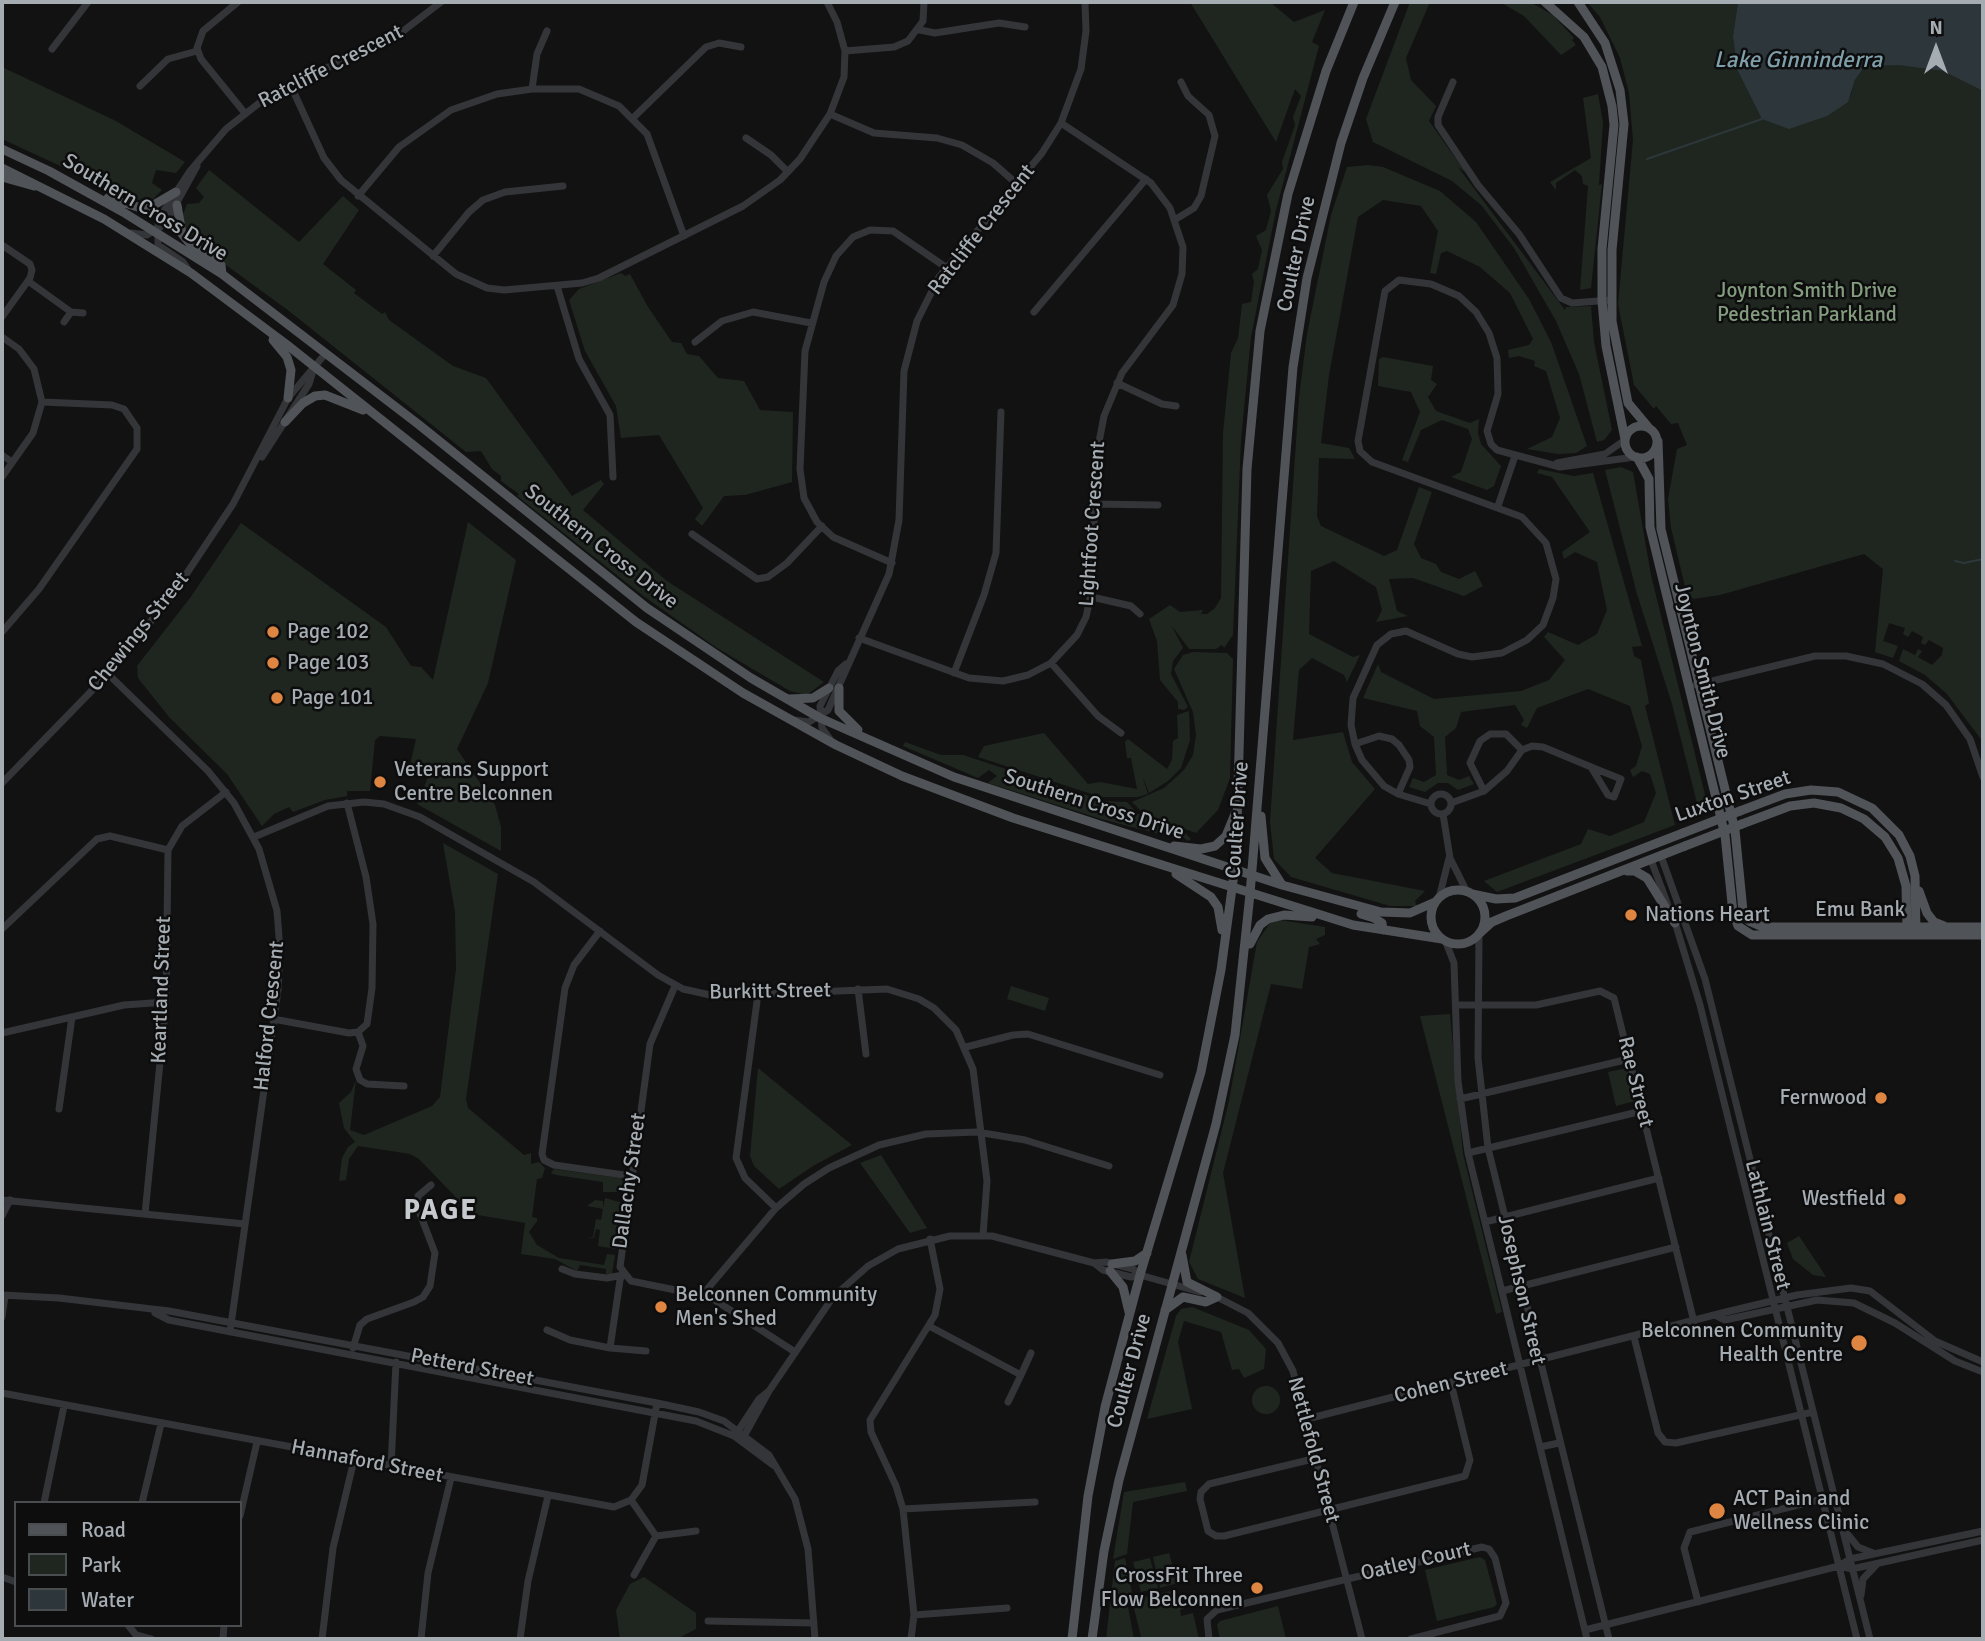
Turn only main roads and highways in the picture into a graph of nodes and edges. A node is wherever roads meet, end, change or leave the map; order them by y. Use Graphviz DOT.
graph roads {
  1 [pos="1354,2"];
  2 [pos="1395,2"];
  3 [pos="1545,2"];
  4 [pos="1560,2"];
  5 [pos="1578,2"];
  6 [pos="1570,22"];
  7 [pos="2,149"];
  8 [pos="2,168"];
  9 [pos="2,177"];
  10 [pos="68,181"];
  11 [pos="40,186"];
  12 [pos="181,190"];
  13 [pos="177,205"];
  14 [pos="222,274"];
  15 [pos="1606,301"];
  16 [pos="244,311"];
  17 [pos="288,398"];
  18 [pos="377,417"];
  19 [pos="285,422"];
  20 [pos="1648,427"];
  21 [pos="1625,440"];
  22 [pos="1658,441"];
  23 [pos="1636,457"];
  24 [pos="1693,686"];
  25 [pos="787,699"];
  26 [pos="887,748"];
  27 [pos="1258,797"];
  28 [pos="1238,807"];
  29 [pos="1070,817"];
  30 [pos="1066,835"];
  31 [pos="1152,843"];
  32 [pos="1656,843"];
  33 [pos="1646,847"];
  34 [pos="1661,856"];
  35 [pos="1651,860"];
  36 [pos="1163,866"];
  37 [pos="1234,870"];
  38 [pos="1252,875"];
  39 [pos="1915,876"];
  40 [pos="1602,879"];
  41 [pos="1283,885"];
  42 [pos="1232,888"];
  43 [pos="1469,893"];
  44 [pos="1250,894"];
  45 [pos="1332,899"];
  46 [pos="1437,900"];
  47 [pos="1743,911"];
  48 [pos="1328,918"];
  49 [pos="1675,923"];
  50 [pos="1946,927"];
  51 [pos="1983,927"];
  52 [pos="1383,930"];
  53 [pos="1912,931"];
  54 [pos="1746,932"];
  55 [pos="1479,934"];
  56 [pos="1983,935"];
  57 [pos="1443,939"];
  58 [pos="1245,956"];
  59 [pos="1220,970"];
  60 [pos="1181,1250"];
  61 [pos="1147,1254"];
  62 [pos="1164,1311"];
  63 [pos="1129,1317"];
  64 [pos="1072,1639"];
  65 [pos="1092,1639"];
  1 -- 28 [label="main road, Coulter Drive"];
  2 -- 27 [label="main road, Coulter Drive"];
  3 -- 6 [label="main road, Joynton Smith Drive"];
  4 -- 6 [label="main road"];
  5 -- 15 [label="main road, Joynton Smith Drive"];
  6 -- 15 [label="main road, Joynton Smith Drive"];
  7 -- 10 [label="main road, Southern Cross Drive"];
  8 -- 11 [label="main road, Southern Cross Drive"];
  9 -- 11 [label="main road"];
  10 -- 12 [label="main road"];
  10 -- 14 [label="main road, Southern Cross Drive"];
  11 -- 16 [label="main road, Southern Cross Drive"];
  13 -- 14 [label="main road"];
  14 -- 25 [label="main road, Southern Cross Drive"];
  15 -- 20 [label="main road, Joynton Smith Drive"];
  15 -- 21 [label="main road, Joynton Smith Drive"];
  16 -- 17 [label="main road"];
  16 -- 18 [label="main road, Southern Cross Drive"];
  18 -- 19 [label="main road"];
  18 -- 30 [label="main road, Southern Cross Drive"];
  20 -- 21 [label="main road"];
  20 -- 22 [label="main road, Joynton Smith Drive"];
  21 -- 23 [label="main road, Joynton Smith Drive"];
  22 -- 23 [label="main road"];
  22 -- 24 [label="main road, Joynton Smith Drive"];
  23 -- 24 [label="main road, Joynton Smith Drive"];
  24 -- 47 [label="main road, Joynton Smith Drive"];
  24 -- 54 [label="main road, Joynton Smith Drive"];
  25 -- 26 [label="main road, Southern Cross Drive"];
  25 -- 26 [label="main road"];
  26 -- 29 [label="main road, Southern Cross Drive"];
  27 -- 38 [label="main road, Coulter Drive"];
  27 -- 41 [label="main road"];
  28 -- 31 [label="main road"];
  28 -- 37 [label="main road, Coulter Drive"];
  29 -- 30 [label="main road"];
  29 -- 31 [label="main road, Southern Cross Drive"];
  30 -- 36 [label="main road, Southern Cross Drive"];
  31 -- 37 [label="main road, Southern Cross Drive"];
  32 -- 33 [label="main road, Luxton Street"];
  32 -- 34 [label="main road"];
  32 -- 39 [label="main road, Luxton Street, bridge"];
  33 -- 35 [label="main road"];
  33 -- 43 [label="main road, Luxton Street"];
  34 -- 35 [label="main road, Luxton Street"];
  34 -- 53 [label="main road, Luxton Street, bridge"];
  35 -- 40 [label="main road, Luxton Street"];
  36 -- 42 [label="main road, Southern Cross Drive"];
  36 -- 59 [label="main road"];
  37 -- 38 [label="main road"];
  37 -- 42 [label="main road, Coulter Drive"];
  38 -- 41 [label="main road"];
  38 -- 44 [label="main road, Coulter Drive"];
  39 -- 50 [label="main road"];
  39 -- 53 [label="main road, Luxton Street"];
  40 -- 49 [label="main road"];
  40 -- 55 [label="main road, Luxton Street"];
  41 -- 45 [label="main road"];
  42 -- 44 [label="main road"];
  42 -- 59 [label="main road, Coulter Drive"];
  43 -- 46 [label="main road"];
  43 -- 55 [label="main road"];
  44 -- 48 [label="main road"];
  44 -- 58 [label="main road, Coulter Drive"];
  45 -- 46 [label="main road"];
  45 -- 52 [label="main road"];
  46 -- 57 [label="main road"];
  47 -- 53 [label="main road, Emu Bank"];
  48 -- 52 [label="main road"];
  48 -- 58 [label="main road"];
  50 -- 51 [label="main road, Emu Bank"];
  50 -- 53 [label="main road, Emu Bank"];
  52 -- 57 [label="main road"];
  53 -- 54 [label="main road, Emu Bank"];
  53 -- 56 [label="main road, Emu Bank"];
  55 -- 57 [label="main road"];
  58 -- 60 [label="main road, Coulter Drive"];
  59 -- 61 [label="main road, Coulter Drive"];
  60 -- 62 [label="main road, Coulter Drive"];
  60 -- 62 [label="main road"];
  61 -- 63 [label="main road, Coulter Drive"];
  61 -- 63 [label="main road"];
  62 -- 65 [label="main road, Coulter Drive"];
  63 -- 64 [label="main road, Coulter Drive"];
}
